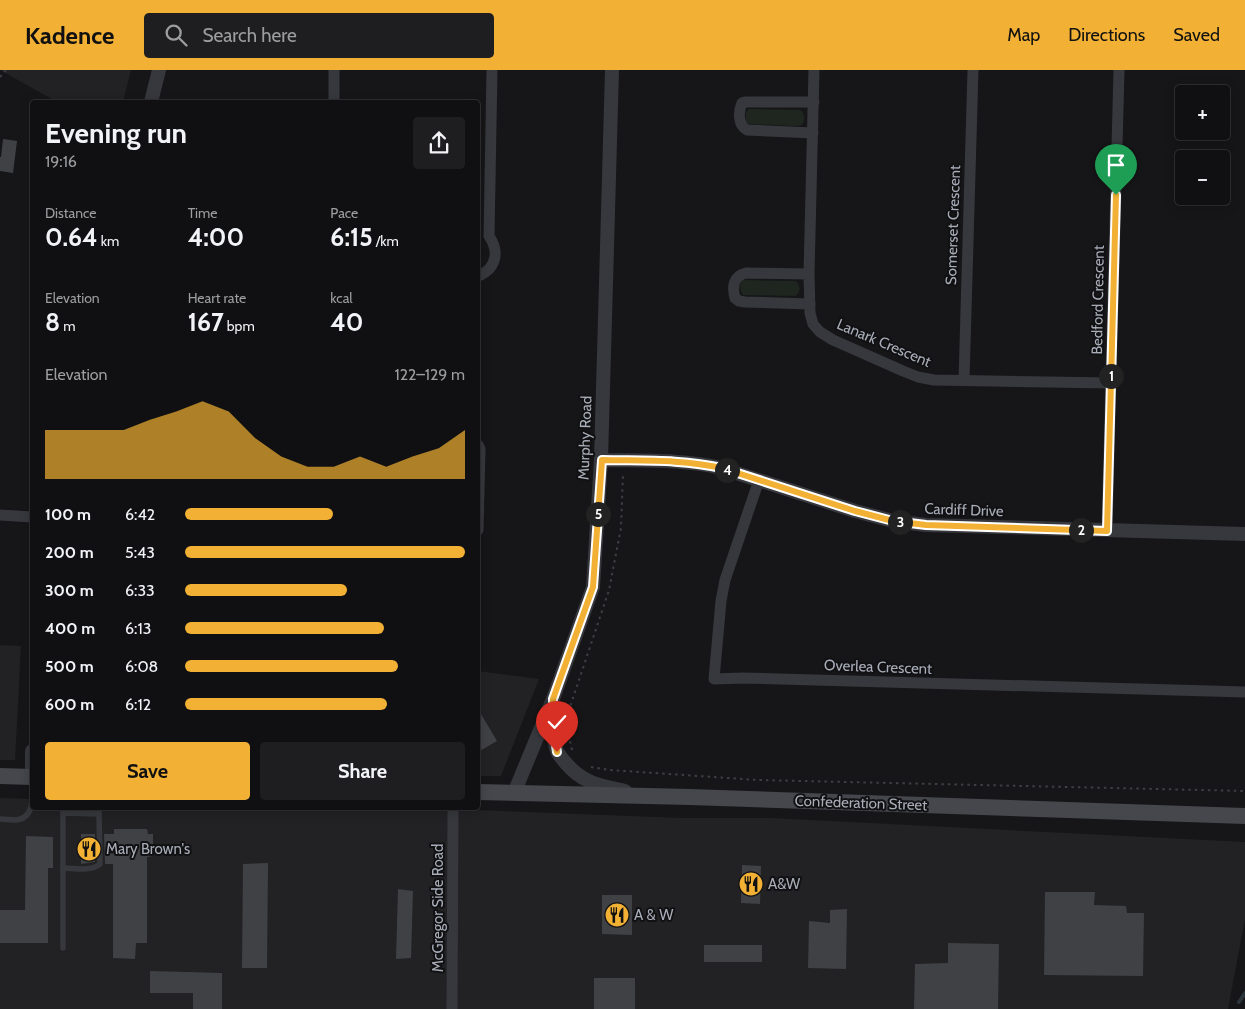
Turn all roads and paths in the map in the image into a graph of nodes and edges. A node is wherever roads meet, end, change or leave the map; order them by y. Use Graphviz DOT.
graph roads {
  1 [pos="6,70"];
  2 [pos="159,70"];
  3 [pos="334,70"];
  4 [pos="492,70"];
  5 [pos="612,70"];
  6 [pos="814,70"];
  7 [pos="973,70"];
  8 [pos="1119,70"];
  9 [pos="0,77"];
  10 [pos="151,100"];
  11 [pos="334,100"];
  12 [pos="814,102"];
  13 [pos="813,133"];
  14 [pos="809,274"];
  15 [pos="480,275"];
  16 [pos="810,304"];
  17 [pos="964,380"];
  18 [pos="1111,383"];
  19 [pos="602,460"];
  20 [pos="624,460"];
  21 [pos="759,480"];
  22 [pos="0,515"];
  23 [pos="30,516"];
  24 [pos="1107,531"];
  25 [pos="1245,534"];
  26 [pos="1245,692"];
  27 [pos="553,699"];
  28 [pos="572,751"];
  29 [pos="585,765"];
  30 [pos="0,776"];
  31 [pos="30,777"];
  32 [pos="1245,791"];
  33 [pos="480,792"];
  34 [pos="514,793"];
  35 [pos="642,796"];
  36 [pos="31,810"];
  37 [pos="63,810"];
  38 [pos="453,810"];
  39 [pos="99,811"];
  40 [pos="1245,816"];
  41 [pos="0,819"];
  42 [pos="63,868"];
  43 [pos="63,948"];
  44 [pos="452,1009"];
  1 -- 9 [label="path"];
  2 -- 10 [label="street"];
  3 -- 11 [label="street"];
  4 -- 15 [label="street"];
  5 -- 19 [label="street, Murphy Road"];
  6 -- 12 [label="street, Lanark Crescent"];
  7 -- 17 [label="street, Somerset Crescent"];
  8 -- 18 [label="street, Bedford Crescent"];
  12 -- 13 [label="street, Lanark Crescent"];
  12 -- 13 [label="street"];
  13 -- 14 [label="street, Lanark Crescent"];
  14 -- 16 [label="street, Lanark Crescent"];
  14 -- 16 [label="street"];
  16 -- 17 [label="street, Lanark Crescent"];
  17 -- 18 [label="street, Lanark Crescent"];
  18 -- 24 [label="street, Bedford Crescent"];
  19 -- 20 [label="street, Cardiff Drive"];
  19 -- 27 [label="street, Murphy Road"];
  20 -- 21 [label="street, Cardiff Drive"];
  20 -- 28 [label="path"];
  21 -- 24 [label="street, Cardiff Drive"];
  21 -- 26 [label="street, Overlea Crescent"];
  22 -- 23 [label="street"];
  24 -- 25 [label="street, Cardiff Drive"];
  27 -- 34 [label="street, Murphy Road"];
  27 -- 35 [label="street"];
  29 -- 32 [label="path"];
  30 -- 31 [label="main road"];
  33 -- 34 [label="main road, Confederation Street"];
  34 -- 35 [label="main road, Confederation Street"];
  35 -- 40 [label="main road, Confederation Street"];
  36 -- 41 [label="lane"];
  37 -- 39 [label="lane"];
  37 -- 42 [label="lane"];
  38 -- 44 [label="street, McGregor Side Road"];
  39 -- 42 [label="lane"];
  42 -- 43 [label="lane"];
}
